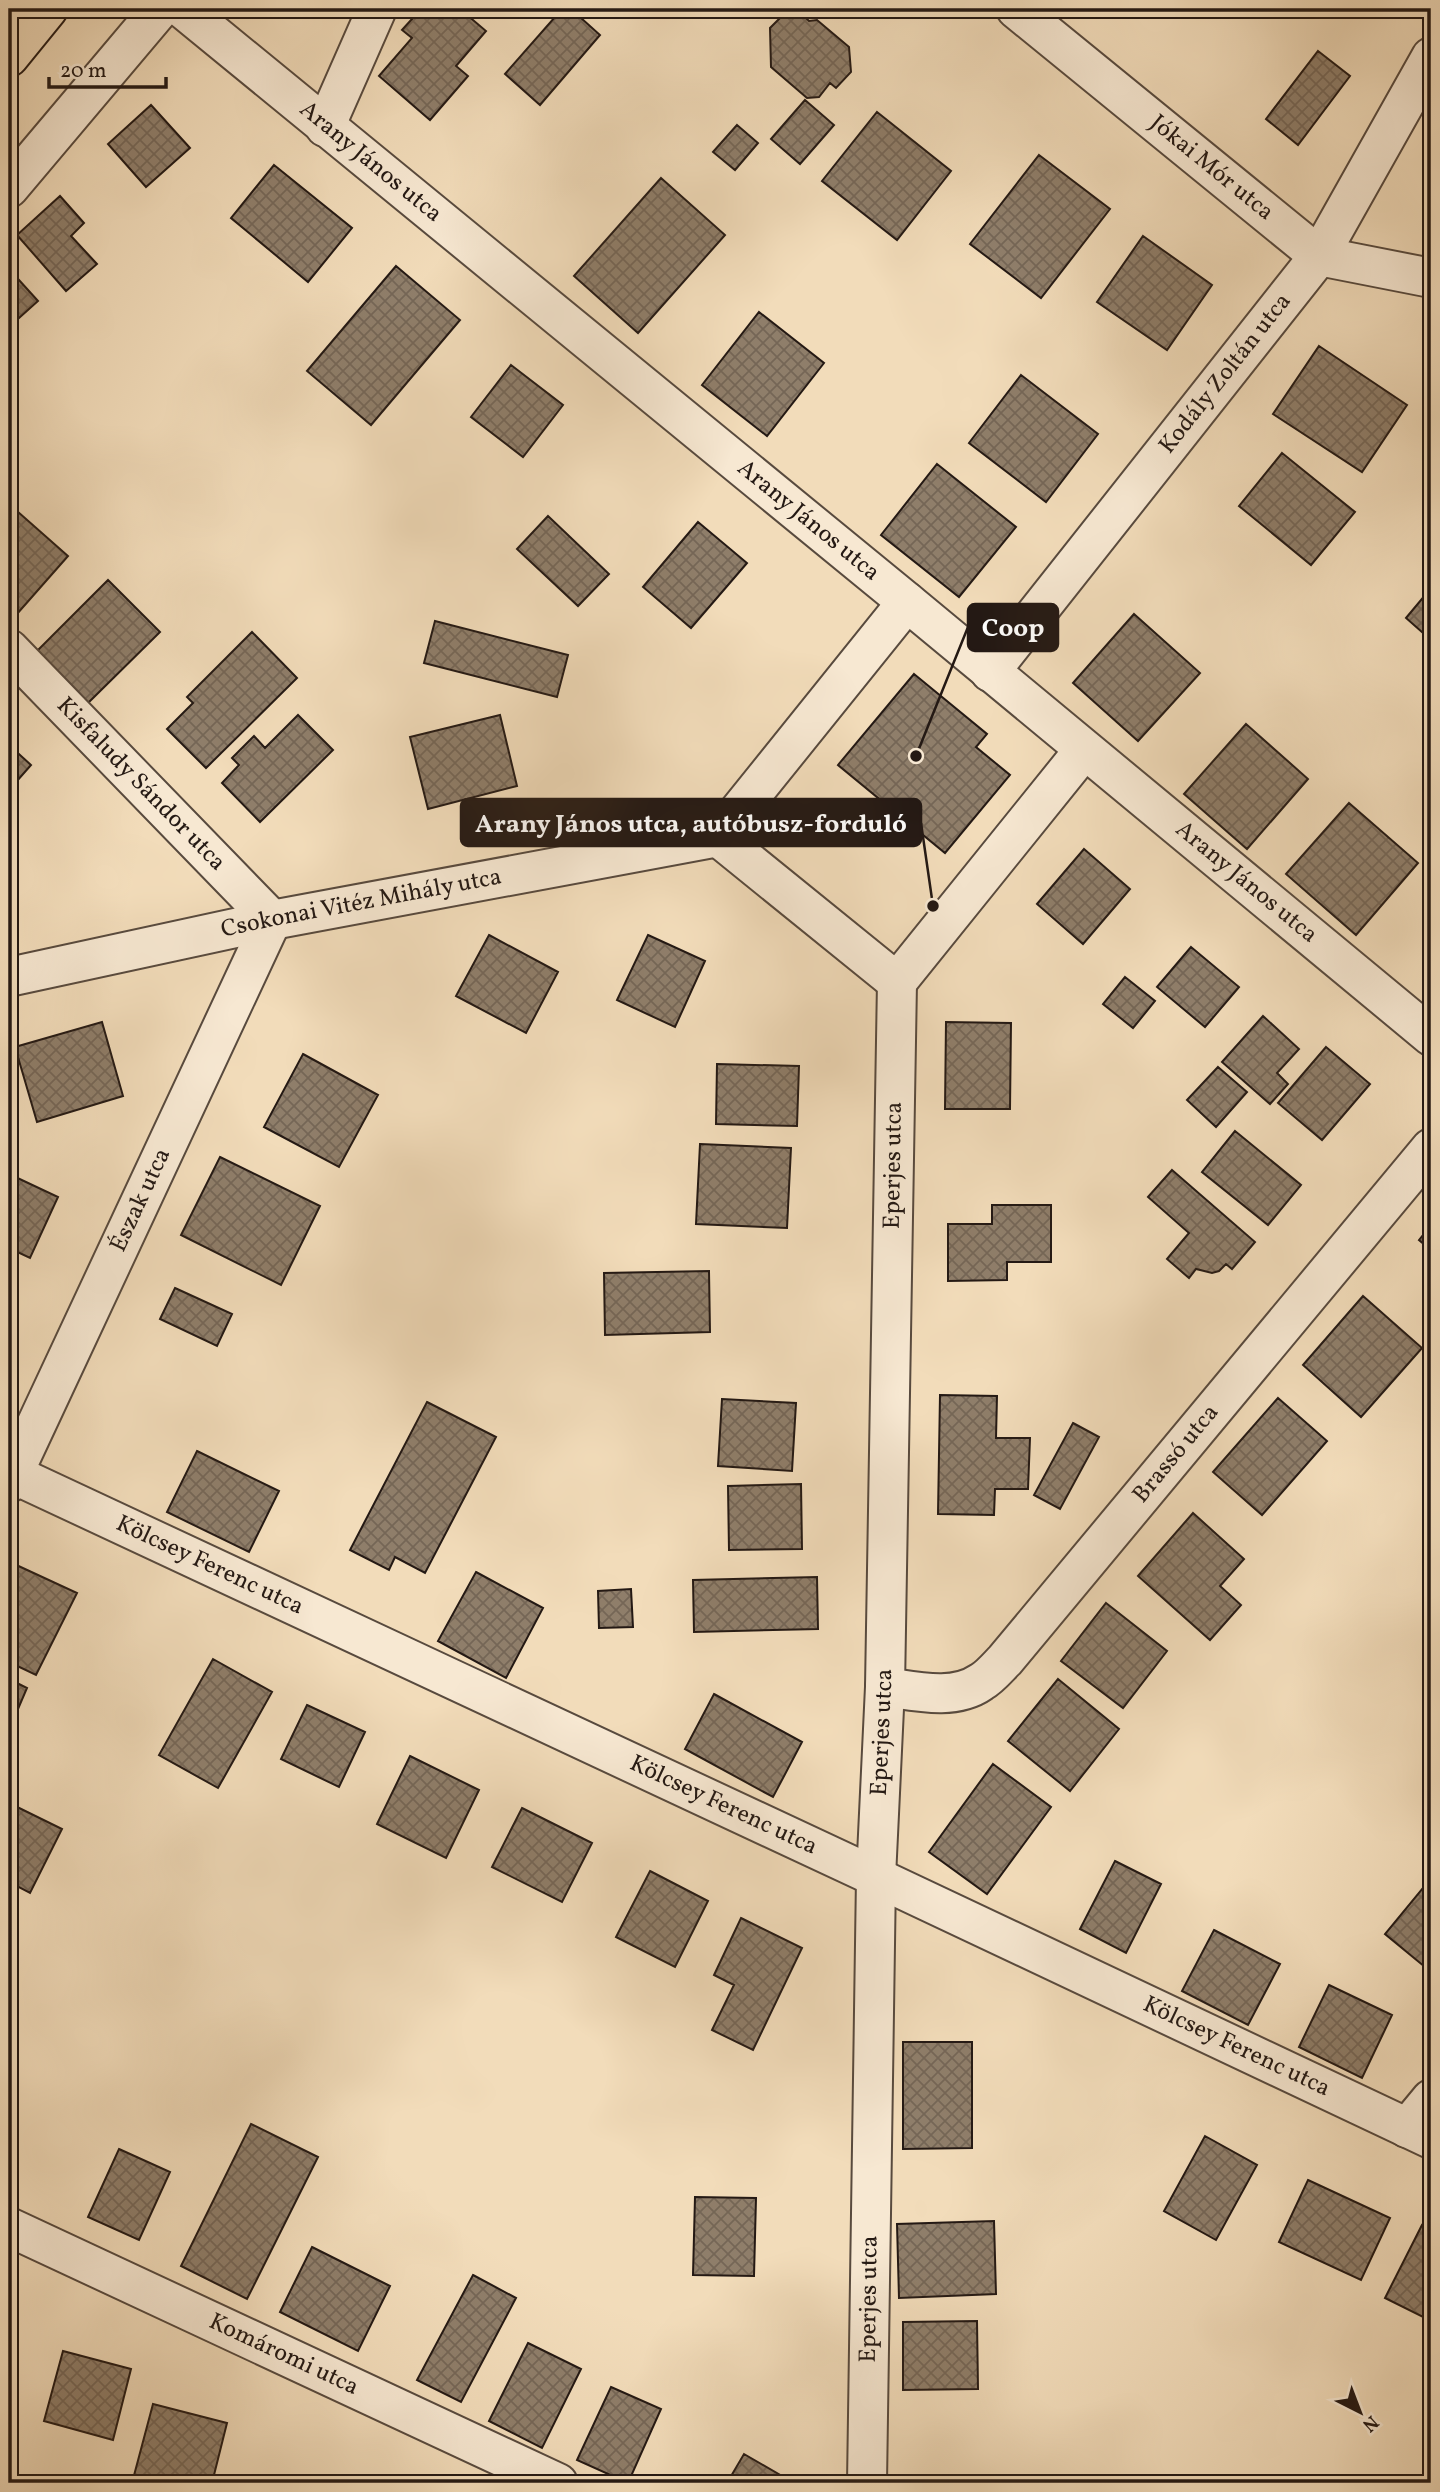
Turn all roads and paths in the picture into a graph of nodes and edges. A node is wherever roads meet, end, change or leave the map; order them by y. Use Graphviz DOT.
graph roads {
  1 [pos="48,9"];
  2 [pos="160,9"];
  3 [pos="183,9"];
  4 [pos="377,9"];
  5 [pos="1016,9"];
  6 [pos="9,57"];
  7 [pos="1431,57"];
  8 [pos="325,127"];
  9 [pos="9,188"];
  10 [pos="1319,256"];
  11 [pos="1431,278"];
  12 [pos="907,602"];
  13 [pos="9,649"];
  14 [pos="990,672"];
  15 [pos="1084,750"];
  16 [pos="718,837"];
  17 [pos="272,920"];
  18 [pos="9,977"];
  19 [pos="897,982"];
  20 [pos="1431,1036"];
  21 [pos="1431,1148"];
  22 [pos="11,1478"];
  23 [pos="885,1687"];
  24 [pos="876,1877"];
  25 [pos="1431,2099"];
  26 [pos="1419,2133"];
  27 [pos="9,2227"];
  28 [pos="558,2483"];
  29 [pos="867,2483"];
  1 -- 6 [label="main road"];
  2 -- 9 [label="street"];
  3 -- 8 [label="street, Arany János utca"];
  4 -- 8 [label="street"];
  5 -- 10 [label="street, Jókai Mór utca"];
  7 -- 10 [label="street, Kodály Zoltán utca"];
  8 -- 12 [label="street, Arany János utca"];
  10 -- 11 [label="street, Jókai Mór utca"];
  10 -- 14 [label="street, Kodály Zoltán utca"];
  12 -- 14 [label="street, Arany János utca"];
  12 -- 16 [label="street"];
  13 -- 17 [label="street, Kisfaludy Sándor utca"];
  14 -- 15 [label="street, Arany János utca"];
  15 -- 19 [label="street"];
  15 -- 20 [label="street, Arany János utca"];
  16 -- 17 [label="street, Csokonai Vitéz Mihály utca"];
  16 -- 19 [label="street"];
  17 -- 18 [label="street, Csokonai Vitéz Mihály utca"];
  17 -- 22 [label="street, Észak utca"];
  19 -- 23 [label="street, Eperjes utca"];
  21 -- 23 [label="street, Brassó utca"];
  22 -- 24 [label="street, Kölcsey Ferenc utca"];
  23 -- 24 [label="street, Eperjes utca"];
  24 -- 26 [label="street, Kölcsey Ferenc utca"];
  24 -- 29 [label="street, Eperjes utca"];
  25 -- 26 [label="street"];
  27 -- 28 [label="street, Komáromi utca"];
}
